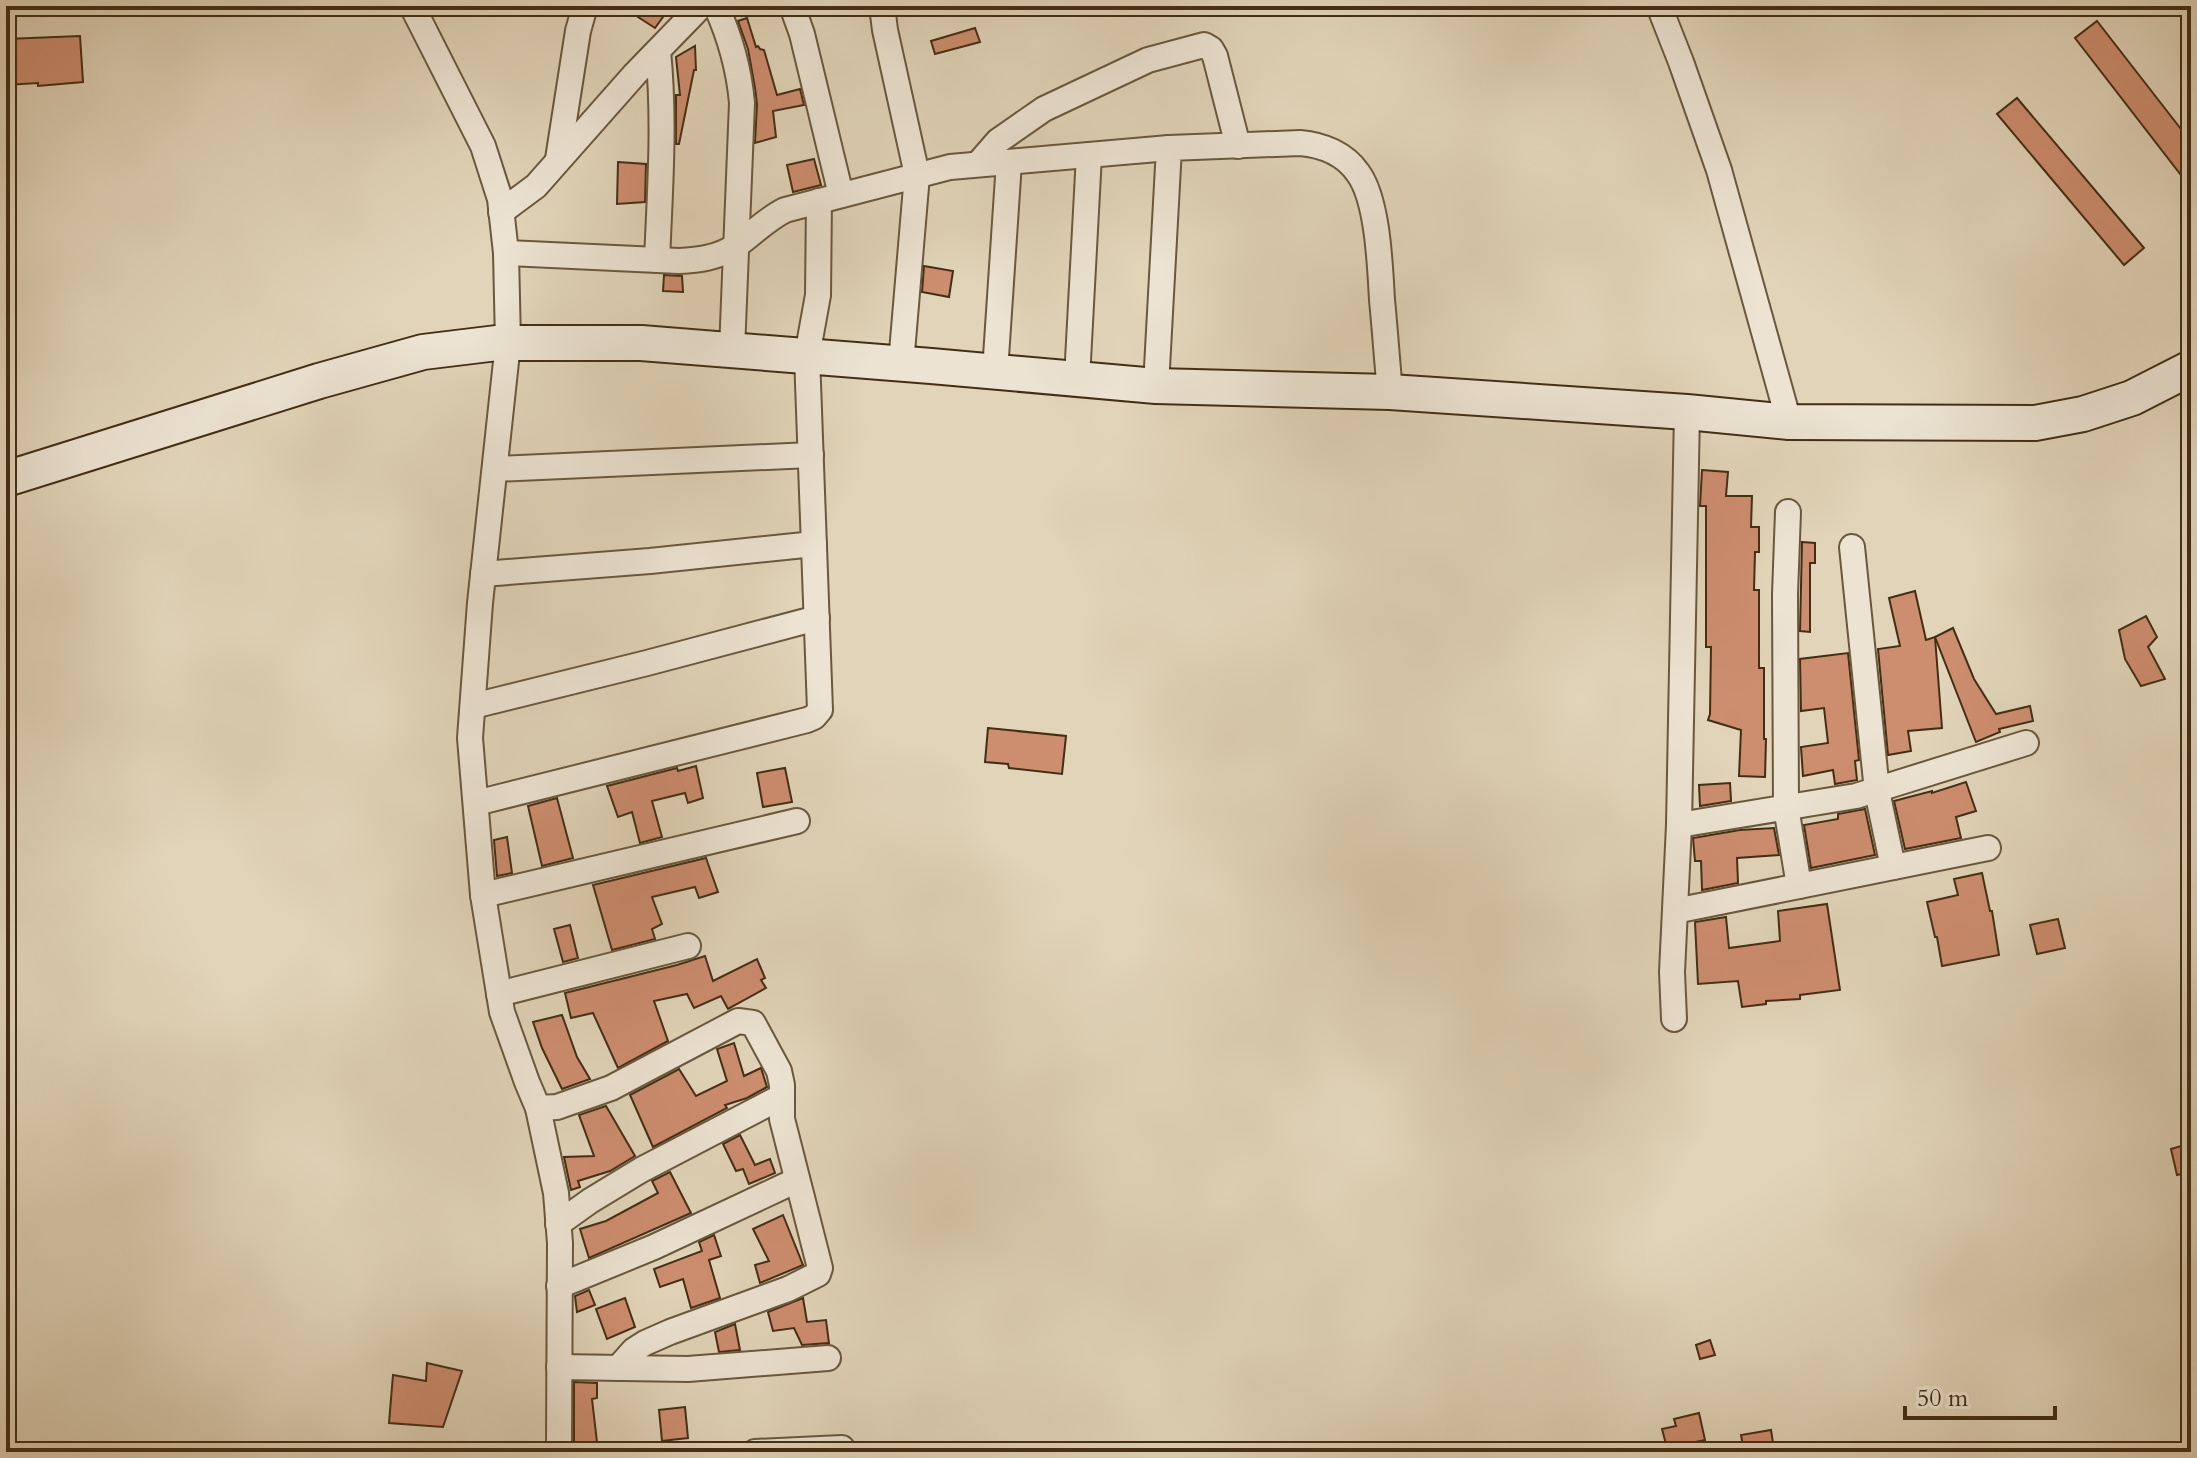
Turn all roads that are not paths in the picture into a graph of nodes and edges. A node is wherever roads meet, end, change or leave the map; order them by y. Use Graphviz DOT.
graph roads {
  1 [pos="412,6"];
  2 [pos="585,6"];
  3 [pos="701,6"];
  4 [pos="716,6"];
  5 [pos="792,6"];
  6 [pos="882,6"];
  7 [pos="1659,6"];
  8 [pos="658,51"];
  9 [pos="1238,146"];
  10 [pos="1169,148"];
  11 [pos="1089,155"];
  12 [pos="558,159"];
  13 [pos="1009,162"];
  14 [pos="978,164"];
  15 [pos="917,175"];
  16 [pos="830,198"];
  17 [pos="501,212"];
  18 [pos="736,245"];
  19 [pos="506,253"];
  20 [pos="657,260"];
  21 [pos="508,343"];
  22 [pos="732,350"];
  23 [pos="807,356"];
  24 [pos="901,364"];
  25 [pos="2191,368"];
  26 [pos="995,372"];
  27 [pos="1077,379"];
  28 [pos="1156,386"];
  29 [pos="1390,392"];
  30 [pos="1687,412"];
  31 [pos="1789,422"];
  32 [pos="811,455"];
  33 [pos="495,469"];
  34 [pos="6,479"];
  35 [pos="1788,512"];
  36 [pos="814,544"];
  37 [pos="1852,547"];
  38 [pos="483,574"];
  39 [pos="817,618"];
  40 [pos="473,706"];
  41 [pos="2026,743"];
  42 [pos="1877,791"];
  43 [pos="476,803"];
  44 [pos="1786,807"];
  45 [pos="797,821"];
  46 [pos="1679,825"];
  47 [pos="1988,848"];
  48 [pos="1893,867"];
  49 [pos="1799,886"];
  50 [pos="483,895"];
  51 [pos="1675,911"];
  52 [pos="688,946"];
  53 [pos="499,994"];
  54 [pos="1674,1019"];
  55 [pos="781,1097"];
  56 [pos="538,1108"];
  57 [pos="797,1180"];
  58 [pos="558,1224"];
  59 [pos="559,1286"];
  60 [pos="828,1358"];
  61 [pos="559,1367"];
  62 [pos="618,1368"];
  63 [pos="842,1448"];
  64 [pos="562,1452"];
  65 [pos="755,1452"];
  1 -- 17 [label="street"];
  2 -- 12 [label="street"];
  3 -- 8 [label="street"];
  4 -- 18 [label="street"];
  5 -- 16 [label="street"];
  6 -- 15 [label="street"];
  7 -- 31 [label="street"];
  8 -- 12 [label="street"];
  8 -- 20 [label="street"];
  9 -- 10 [label="street"];
  9 -- 14 [label="street"];
  9 -- 29 [label="street"];
  10 -- 11 [label="street"];
  10 -- 28 [label="street"];
  11 -- 13 [label="street"];
  11 -- 27 [label="street"];
  12 -- 17 [label="street"];
  13 -- 14 [label="street"];
  13 -- 26 [label="street"];
  14 -- 15 [label="street"];
  15 -- 16 [label="street"];
  15 -- 24 [label="street"];
  16 -- 18 [label="street"];
  16 -- 23 [label="street"];
  17 -- 19 [label="street"];
  18 -- 20 [label="street"];
  18 -- 22 [label="street"];
  19 -- 20 [label="street"];
  19 -- 21 [label="street"];
  21 -- 22 [label="street"];
  21 -- 33 [label="street"];
  21 -- 34 [label="street"];
  22 -- 23 [label="street"];
  23 -- 24 [label="street"];
  23 -- 32 [label="street"];
  24 -- 26 [label="street"];
  25 -- 31 [label="street"];
  26 -- 27 [label="street"];
  27 -- 28 [label="street"];
  28 -- 29 [label="street"];
  29 -- 30 [label="street"];
  30 -- 31 [label="street"];
  30 -- 46 [label="street"];
  32 -- 33 [label="street"];
  32 -- 36 [label="street"];
  33 -- 38 [label="street"];
  35 -- 44 [label="street"];
  36 -- 38 [label="street"];
  36 -- 39 [label="street"];
  37 -- 42 [label="street"];
  38 -- 40 [label="street"];
  39 -- 40 [label="street"];
  39 -- 43 [label="street"];
  40 -- 43 [label="street"];
  41 -- 42 [label="street"];
  42 -- 44 [label="street"];
  42 -- 48 [label="street"];
  43 -- 50 [label="street"];
  44 -- 46 [label="street"];
  44 -- 49 [label="street"];
  45 -- 50 [label="street"];
  46 -- 51 [label="street"];
  47 -- 48 [label="street"];
  48 -- 49 [label="street"];
  49 -- 51 [label="street"];
  50 -- 53 [label="street"];
  51 -- 54 [label="street"];
  52 -- 53 [label="street"];
  53 -- 56 [label="street"];
  55 -- 56 [label="street"];
  55 -- 57 [label="street"];
  55 -- 58 [label="street"];
  56 -- 58 [label="street"];
  57 -- 59 [label="street"];
  57 -- 62 [label="street"];
  58 -- 59 [label="street"];
  59 -- 61 [label="street"];
  60 -- 62 [label="street"];
  61 -- 62 [label="street"];
  61 -- 64 [label="street"];
  63 -- 65 [label="street"];
}
